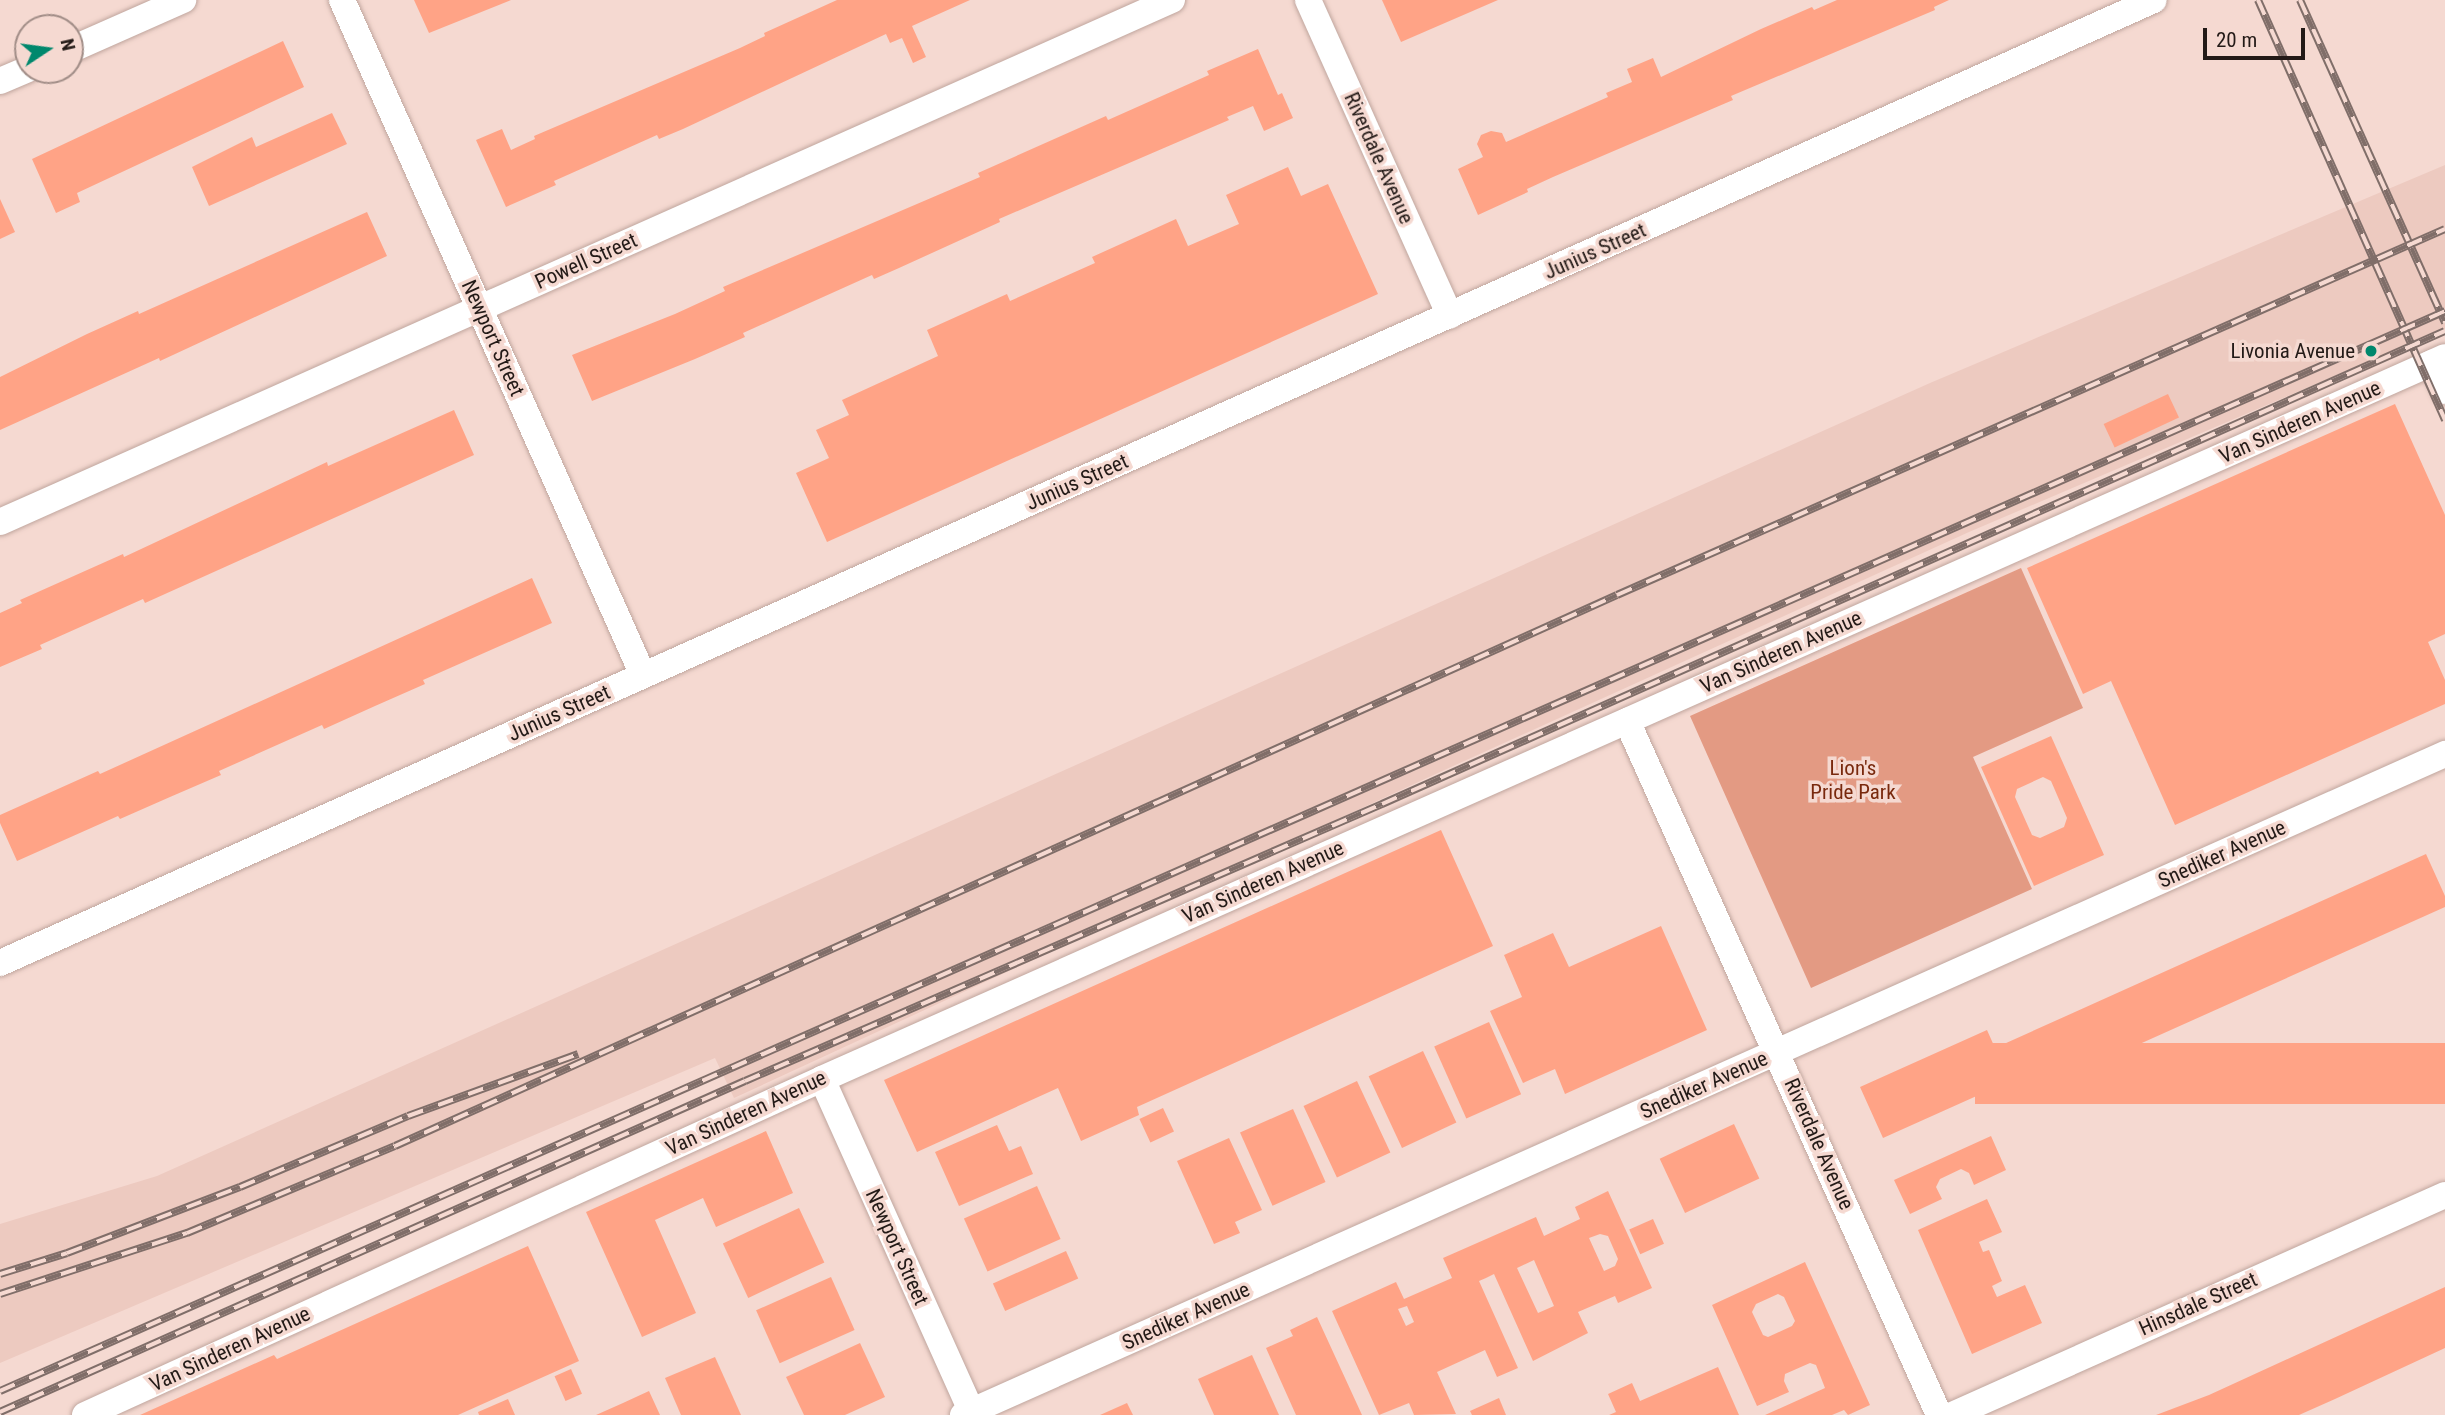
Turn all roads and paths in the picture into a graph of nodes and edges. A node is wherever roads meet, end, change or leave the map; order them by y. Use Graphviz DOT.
graph roads {
  1 [pos="183,0"];
  2 [pos="342,0"];
  3 [pos="1172,0"];
  4 [pos="1308,0"];
  5 [pos="2154,0"];
  6 [pos="84,44"];
  7 [pos="479,308"];
  8 [pos="1450,316"];
  9 [pos="2439,360"];
  10 [pos="2445,391"];
  11 [pos="0,522"];
  12 [pos="643,675"];
  13 [pos="1626,721"];
  14 [pos="2445,754"];
  15 [pos="0,963"];
  16 [pos="1778,1052"];
  17 [pos="822,1079"];
  18 [pos="2445,1195"];
  19 [pos="969,1414"];
  20 [pos="85,1415"];
  21 [pos="1939,1415"];
  22 [pos="1952,1415"];
  1 -- 6 [label="street"];
  2 -- 7 [label="street, Newport Street"];
  3 -- 7 [label="street, Powell Street"];
  4 -- 8 [label="street, Riverdale Avenue"];
  5 -- 8 [label="street, Junius Street"];
  7 -- 11 [label="street, Powell Street"];
  7 -- 12 [label="street, Newport Street"];
  8 -- 12 [label="street, Junius Street"];
  9 -- 10 [label="street"];
  9 -- 13 [label="street, Van Sinderen Avenue"];
  12 -- 15 [label="street, Junius Street"];
  13 -- 16 [label="street, Riverdale Avenue"];
  13 -- 17 [label="street, Van Sinderen Avenue"];
  14 -- 16 [label="street, Snediker Avenue"];
  16 -- 19 [label="street, Snediker Avenue"];
  16 -- 21 [label="street, Riverdale Avenue"];
  17 -- 19 [label="street, Newport Street"];
  17 -- 20 [label="street, Van Sinderen Avenue"];
  18 -- 22 [label="street, Hinsdale Street"];
}
